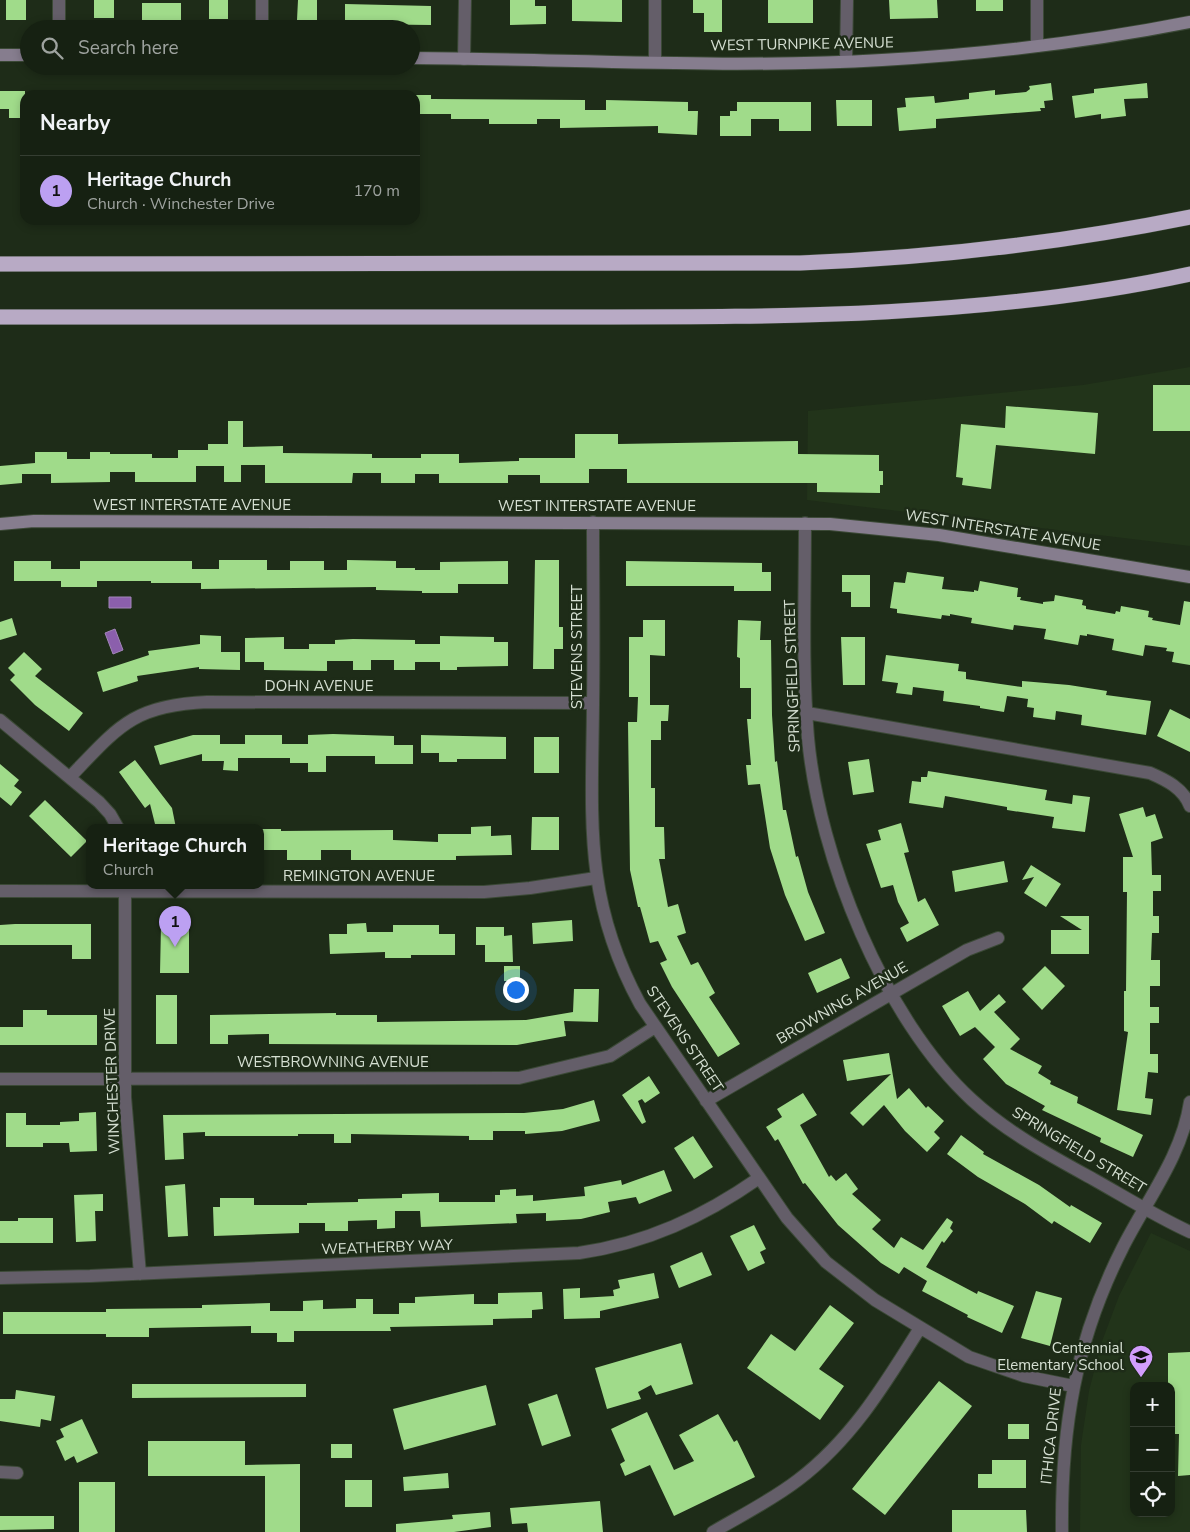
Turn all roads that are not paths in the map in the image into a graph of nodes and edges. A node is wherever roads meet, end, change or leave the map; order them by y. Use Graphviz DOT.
graph roads {
  1 [pos="59,0"];
  2 [pos="262,0"];
  3 [pos="465,0"];
  4 [pos="655,0"];
  5 [pos="846,0"];
  6 [pos="1037,0"];
  7 [pos="59,20"];
  8 [pos="262,20"];
  9 [pos="1190,22"];
  10 [pos="1037,46"];
  11 [pos="0,55"];
  12 [pos="20,55"];
  13 [pos="420,58"];
  14 [pos="464,58"];
  15 [pos="655,62"];
  16 [pos="846,62"];
  17 [pos="1190,217"];
  18 [pos="0,264"];
  19 [pos="1190,274"];
  20 [pos="0,316"];
  21 [pos="592,522"];
  22 [pos="805,523"];
  23 [pos="0,524"];
  24 [pos="1190,578"];
  25 [pos="594,703"];
  26 [pos="807,713"];
  27 [pos="0,720"];
  28 [pos="70,777"];
  29 [pos="1190,806"];
  30 [pos="116,824"];
  31 [pos="596,878"];
  32 [pos="86,889"];
  33 [pos="125,889"];
  34 [pos="215,889"];
  35 [pos="0,891"];
  36 [pos="998,938"];
  37 [pos="891,993"];
  38 [pos="655,1027"];
  39 [pos="0,1079"];
  40 [pos="125,1079"];
  41 [pos="706,1101"];
  42 [pos="1190,1102"];
  43 [pos="759,1178"];
  44 [pos="1146,1208"];
  45 [pos="1190,1232"];
  46 [pos="140,1274"];
  47 [pos="0,1278"];
  48 [pos="920,1328"];
  49 [pos="1073,1386"];
  50 [pos="0,1472"];
  51 [pos="17,1473"];
  52 [pos="713,1532"];
  53 [pos="1062,1532"];
  1 -- 7 [label="street"];
  2 -- 8 [label="street"];
  3 -- 14 [label="street"];
  4 -- 15 [label="street"];
  5 -- 16 [label="street"];
  6 -- 10 [label="street"];
  9 -- 10 [label="street, WEST TURNPIKE AVENUE"];
  10 -- 16 [label="street, WEST TURNPIKE AVENUE"];
  11 -- 12 [label="street"];
  13 -- 14 [label="street, WEST TURNPIKE AVENUE"];
  14 -- 15 [label="street, WEST TURNPIKE AVENUE"];
  15 -- 16 [label="street, WEST TURNPIKE AVENUE"];
  17 -- 18 [label="highway"];
  19 -- 20 [label="highway"];
  21 -- 22 [label="street, WEST INTERSTATE AVENUE"];
  21 -- 23 [label="street, WEST INTERSTATE AVENUE"];
  21 -- 25 [label="street, STEVENS STREET"];
  22 -- 24 [label="street, WEST INTERSTATE AVENUE"];
  22 -- 26 [label="street, SPRINGFIELD STREET"];
  25 -- 28 [label="street, DOHN AVENUE"];
  25 -- 31 [label="street, STEVENS STREET"];
  26 -- 29 [label="street"];
  26 -- 37 [label="street, SPRINGFIELD STREET"];
  27 -- 28 [label="street"];
  28 -- 30 [label="street"];
  31 -- 34 [label="street, REMINGTON AVENUE"];
  31 -- 38 [label="street, STEVENS STREET"];
  32 -- 35 [label="street, REMINGTON AVENUE"];
  33 -- 40 [label="street, WINCHESTER DRIVE"];
  36 -- 37 [label="street, BROWNING AVENUE"];
  37 -- 41 [label="street, BROWNING AVENUE"];
  37 -- 44 [label="street, SPRINGFIELD STREET"];
  38 -- 40 [label="street, WESTBROWNING AVENUE"];
  38 -- 41 [label="street, STEVENS STREET"];
  39 -- 40 [label="street, WESTBROWNING AVENUE"];
  40 -- 46 [label="street, WINCHESTER DRIVE"];
  41 -- 43 [label="street, STEVENS STREET"];
  42 -- 44 [label="street, ITHICA DRIVE"];
  43 -- 46 [label="street, WEATHERBY WAY"];
  43 -- 48 [label="street, STEVENS STREET"];
  44 -- 45 [label="street, SPRINGFIELD STREET"];
  44 -- 49 [label="street, ITHICA DRIVE"];
  46 -- 47 [label="street, WEATHERBY WAY"];
  48 -- 49 [label="street, STEVENS STREET"];
  48 -- 52 [label="street"];
  49 -- 53 [label="street, ITHICA DRIVE"];
  50 -- 51 [label="street"];
}
